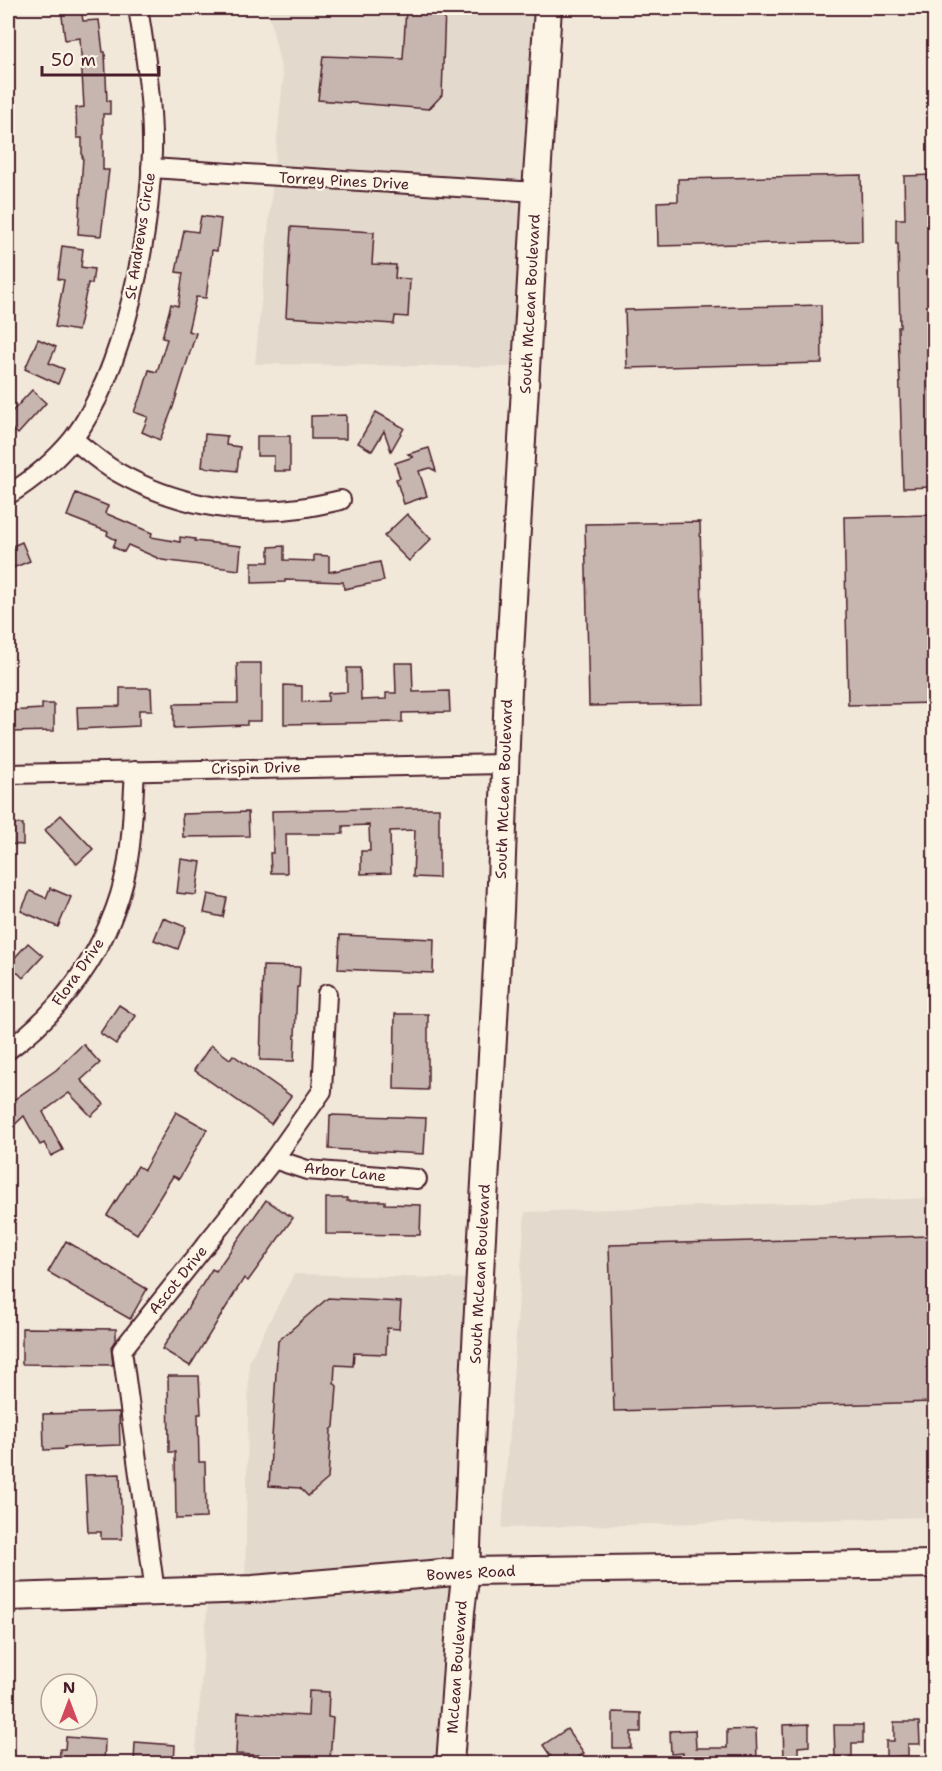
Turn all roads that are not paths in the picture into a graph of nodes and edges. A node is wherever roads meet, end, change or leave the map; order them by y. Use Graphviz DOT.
graph roads {
  1 [pos="138,8"];
  2 [pos="548,8"];
  3 [pos="151,168"];
  4 [pos="536,192"];
  5 [pos="73,439"];
  6 [pos="8,495"];
  7 [pos="341,500"];
  8 [pos="504,764"];
  9 [pos="135,771"];
  10 [pos="8,774"];
  11 [pos="327,994"];
  12 [pos="8,1050"];
  13 [pos="274,1159"];
  14 [pos="417,1179"];
  15 [pos="934,1564"];
  16 [pos="466,1571"];
  17 [pos="155,1592"];
  18 [pos="8,1597"];
  19 [pos="450,1764"];
  1 -- 3 [label="street, St Andrews Circle"];
  2 -- 4 [label="main road, South McLean Boulevard"];
  3 -- 4 [label="street, Torrey Pines Drive"];
  3 -- 5 [label="street, St Andrews Circle"];
  4 -- 8 [label="main road, South McLean Boulevard"];
  5 -- 6 [label="street, St Andrews Circle"];
  5 -- 7 [label="street"];
  8 -- 9 [label="street, Crispin Drive"];
  8 -- 16 [label="main road, South McLean Boulevard"];
  9 -- 10 [label="street, Crispin Drive"];
  9 -- 12 [label="street, Flora Drive"];
  11 -- 13 [label="street, Ascot Drive"];
  13 -- 14 [label="street, Arbor Lane"];
  13 -- 17 [label="street, Ascot Drive"];
  15 -- 16 [label="main road, Bowes Road"];
  16 -- 17 [label="main road, Bowes Road"];
  16 -- 19 [label="main road, McLean Boulevard"];
  17 -- 18 [label="main road, Bowes Road"];
}
